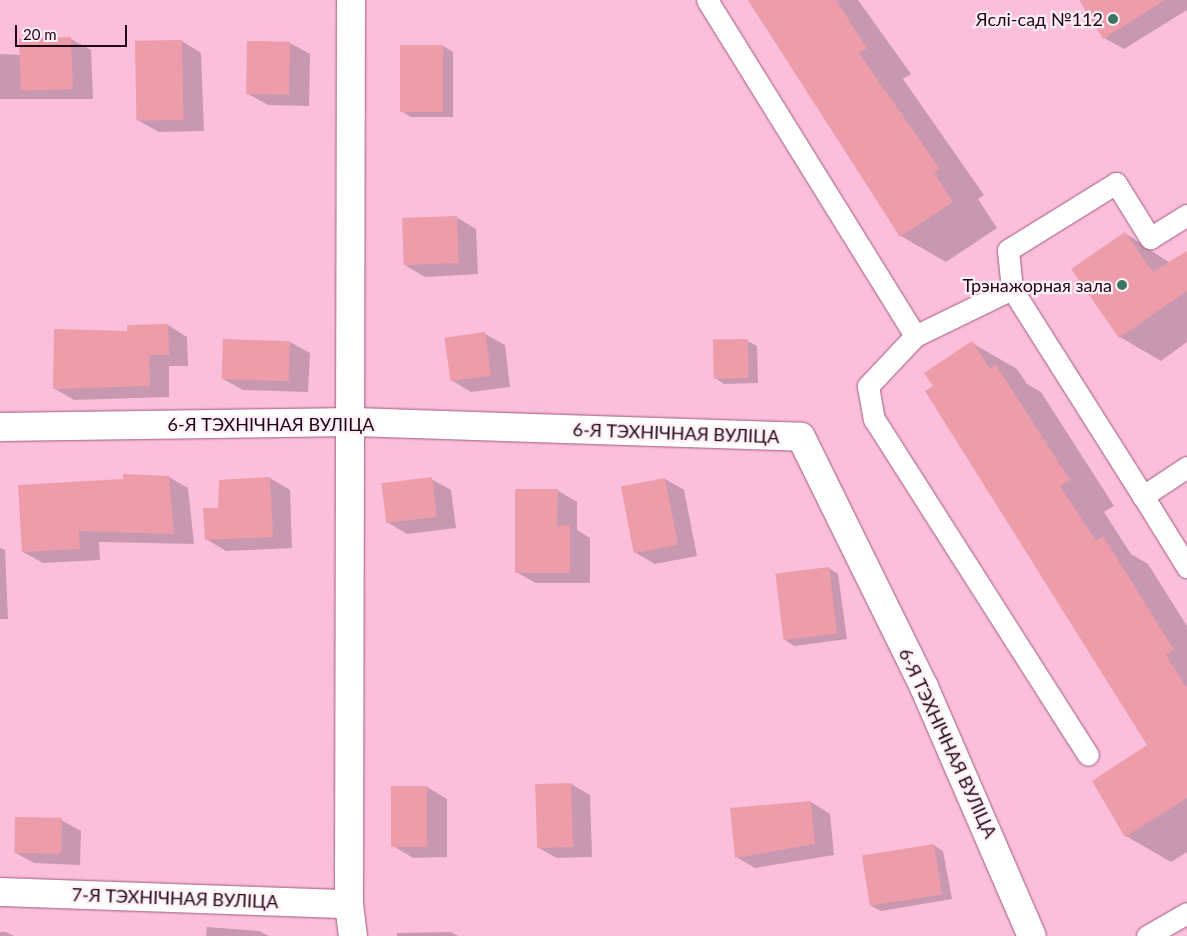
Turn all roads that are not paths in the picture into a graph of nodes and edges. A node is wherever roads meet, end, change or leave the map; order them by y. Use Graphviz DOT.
graph roads {
  1 [pos="351,0"];
  2 [pos="706,0"];
  3 [pos="1187,215"];
  4 [pos="1012,289"];
  5 [pos="916,336"];
  6 [pos="354,422"];
  7 [pos="0,427"];
  8 [pos="1187,467"];
  9 [pos="1143,496"];
  10 [pos="1187,567"];
  11 [pos="1088,755"];
  12 [pos="0,892"];
  13 [pos="349,904"];
  14 [pos="1187,913"];
  15 [pos="353,936"];
  16 [pos="1032,936"];
  17 [pos="1147,936"];
  1 -- 6 [label="street"];
  2 -- 5 [label="lane"];
  3 -- 4 [label="lane"];
  4 -- 5 [label="lane"];
  4 -- 9 [label="lane"];
  5 -- 11 [label="lane"];
  6 -- 7 [label="street, 6-Я ТЭХНІЧНАЯ ВУЛІЦА"];
  6 -- 13 [label="street"];
  6 -- 16 [label="street, 6-Я ТЭХНІЧНАЯ ВУЛІЦА"];
  8 -- 9 [label="lane"];
  9 -- 10 [label="lane"];
  12 -- 13 [label="street, 7-Я ТЭХНІЧНАЯ ВУЛІЦА"];
  13 -- 15 [label="street"];
  14 -- 17 [label="lane"];
}
